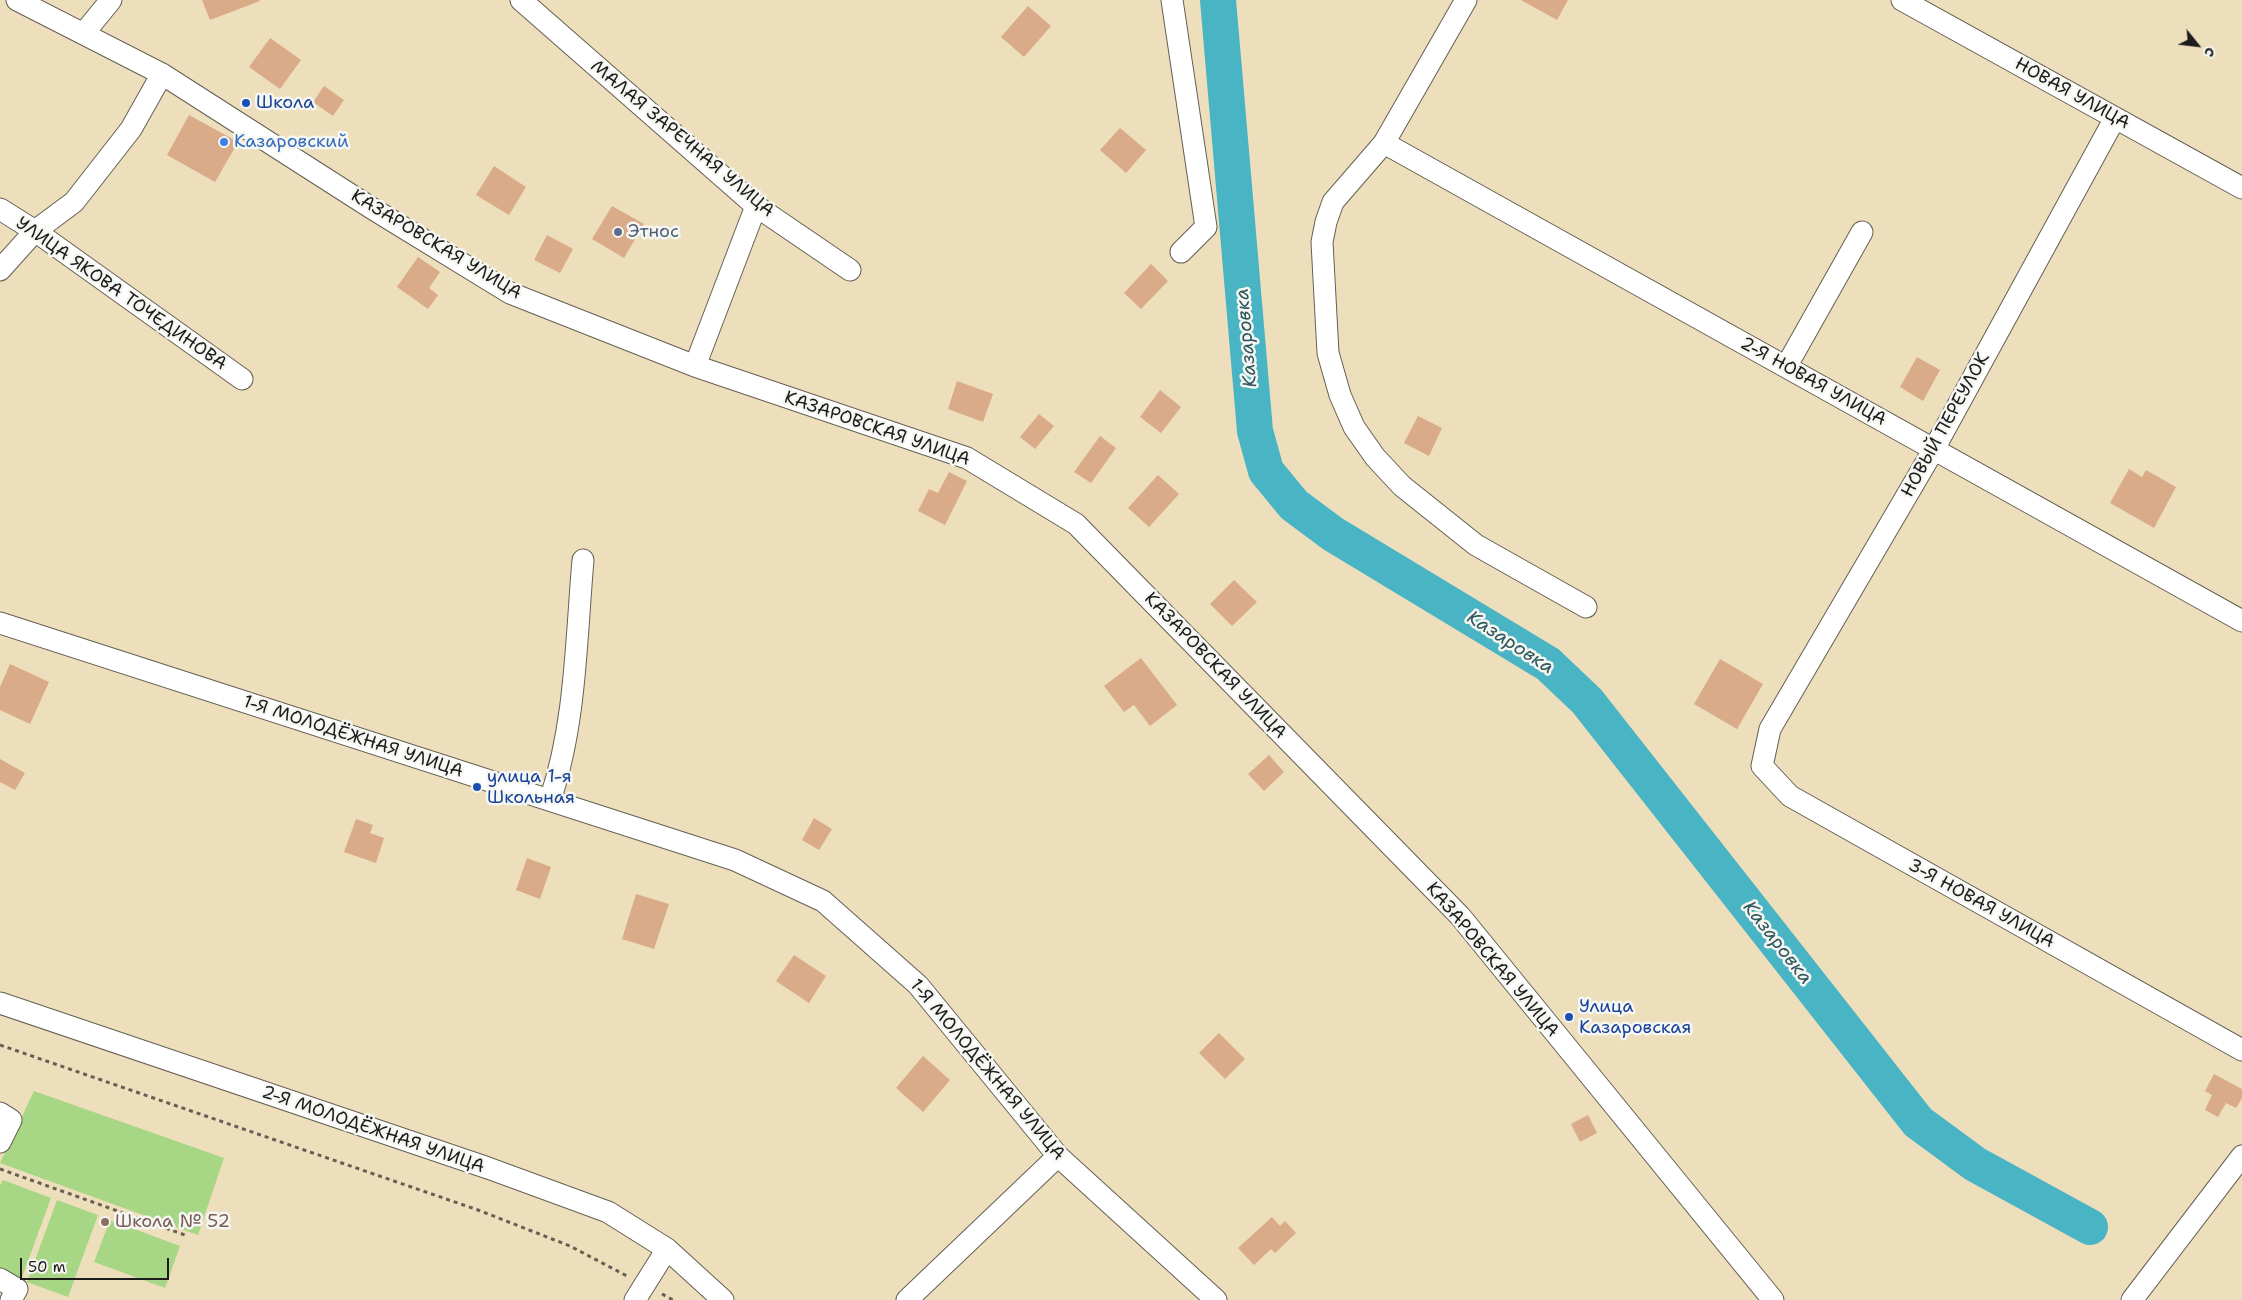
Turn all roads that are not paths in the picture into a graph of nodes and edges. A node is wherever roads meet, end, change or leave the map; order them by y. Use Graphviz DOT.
graph roads {
  1 [pos="17,0"];
  2 [pos="111,0"];
  3 [pos="521,0"];
  4 [pos="1172,0"];
  5 [pos="1466,0"];
  6 [pos="1902,0"];
  7 [pos="84,33"];
  8 [pos="162,74"];
  9 [pos="2115,118"];
  10 [pos="1384,143"];
  11 [pos="2242,188"];
  12 [pos="756,206"];
  13 [pos="0,209"];
  14 [pos="35,231"];
  15 [pos="1862,232"];
  16 [pos="1181,252"];
  17 [pos="0,270"];
  18 [pos="850,270"];
  19 [pos="696,366"];
  20 [pos="1786,367"];
  21 [pos="242,379"];
  22 [pos="1934,449"];
  23 [pos="583,560"];
  24 [pos="1586,607"];
  25 [pos="2242,621"];
  26 [pos="0,623"];
  27 [pos="1770,729"];
  28 [pos="550,800"];
  29 [pos="0,1003"];
  30 [pos="2242,1050"];
  31 [pos="0,1113"];
  32 [pos="0,1142"];
  33 [pos="1058,1156"];
  34 [pos="2242,1156"];
  35 [pos="668,1249"];
  36 [pos="0,1279"];
  37 [pos="640,1293"];
  38 [pos="10,1300"];
  39 [pos="723,1300"];
  40 [pos="907,1300"];
  41 [pos="1216,1300"];
  42 [pos="1773,1300"];
  43 [pos="2132,1300"];
  1 -- 7 [label="street, КАЗАРОВСКАЯ УЛИЦА"];
  2 -- 7 [label="street"];
  3 -- 12 [label="street, МАЛАЯ ЗАРЕЧНАЯ УЛИЦА"];
  4 -- 16 [label="street"];
  5 -- 10 [label="street"];
  6 -- 9 [label="street, НОВАЯ УЛИЦА"];
  7 -- 8 [label="street, КАЗАРОВСКАЯ УЛИЦА"];
  8 -- 14 [label="street"];
  8 -- 19 [label="street, КАЗАРОВСКАЯ УЛИЦА"];
  9 -- 11 [label="street, НОВАЯ УЛИЦА"];
  9 -- 22 [label="street, НОВЫЙ ПЕРЕУЛОК"];
  10 -- 20 [label="street, 2-Я НОВАЯ УЛИЦА"];
  10 -- 24 [label="street"];
  12 -- 18 [label="street, МАЛАЯ ЗАРЕЧНАЯ УЛИЦА"];
  12 -- 19 [label="street"];
  13 -- 14 [label="street, УЛИЦА ЯКОВА ТОЧЕДИНОВА"];
  14 -- 17 [label="street"];
  14 -- 21 [label="street, УЛИЦА ЯКОВА ТОЧЕДИНОВА"];
  15 -- 20 [label="street"];
  19 -- 42 [label="street, КАЗАРОВСКАЯ УЛИЦА"];
  20 -- 22 [label="street, 2-Я НОВАЯ УЛИЦА"];
  22 -- 25 [label="street, 2-Я НОВАЯ УЛИЦА"];
  22 -- 27 [label="street, НОВЫЙ ПЕРЕУЛОК"];
  23 -- 28 [label="street"];
  26 -- 28 [label="street, 1-Я МОЛОДЁЖНАЯ УЛИЦА"];
  27 -- 30 [label="street, 3-Я НОВАЯ УЛИЦА"];
  28 -- 33 [label="street, 1-Я МОЛОДЁЖНАЯ УЛИЦА"];
  29 -- 35 [label="street, 2-Я МОЛОДЁЖНАЯ УЛИЦА"];
  31 -- 32 [label="street"];
  33 -- 40 [label="street"];
  33 -- 41 [label="street, 1-Я МОЛОДЁЖНАЯ УЛИЦА"];
  34 -- 43 [label="street"];
  35 -- 37 [label="street"];
  35 -- 39 [label="street, 2-Я МОЛОДЁЖНАЯ УЛИЦА"];
  36 -- 38 [label="street"];
}
